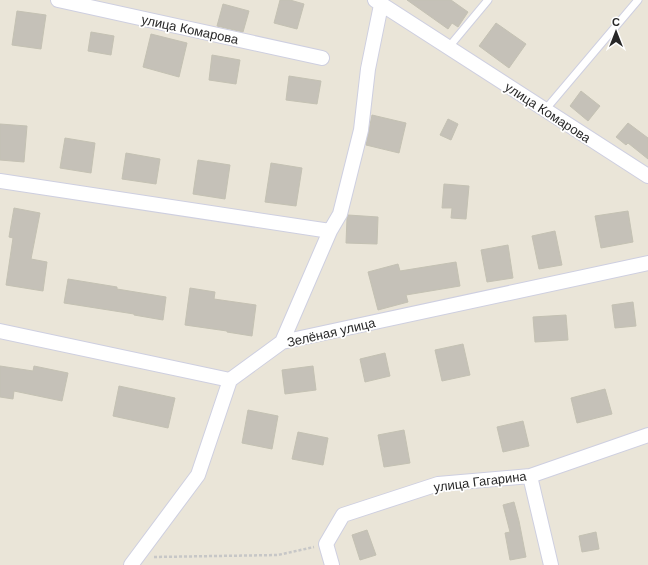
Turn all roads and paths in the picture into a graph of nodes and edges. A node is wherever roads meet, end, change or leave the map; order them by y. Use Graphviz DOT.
graph roads {
  1 [pos="58,0"];
  2 [pos="488,0"];
  3 [pos="638,0"];
  4 [pos="378,2"];
  5 [pos="448,48"];
  6 [pos="322,58"];
  7 [pos="546,110"];
  8 [pos="648,176"];
  9 [pos="0,181"];
  10 [pos="330,231"];
  11 [pos="648,263"];
  12 [pos="0,331"];
  13 [pos="282,342"];
  14 [pos="230,380"];
  15 [pos="648,435"];
  16 [pos="530,476"];
  17 [pos="326,544"];
  18 [pos="134,561"];
  19 [pos="332,565"];
  20 [pos="551,565"];
  1 -- 6 [label="street, улица Комарова"];
  2 -- 5 [label="lane"];
  3 -- 7 [label="lane"];
  4 -- 5 [label="street, улица Комарова"];
  4 -- 10 [label="street"];
  5 -- 7 [label="street, улица Комарова"];
  7 -- 8 [label="street, улица Комарова"];
  9 -- 10 [label="street"];
  10 -- 13 [label="street"];
  11 -- 13 [label="street, Зелёная улица"];
  12 -- 14 [label="street"];
  13 -- 14 [label="street, Зелёная улица"];
  14 -- 18 [label="street"];
  15 -- 16 [label="street, улица Гагарина"];
  16 -- 17 [label="street, улица Гагарина"];
  16 -- 20 [label="street"];
  17 -- 18 [label="path"];
  17 -- 19 [label="street"];
}
